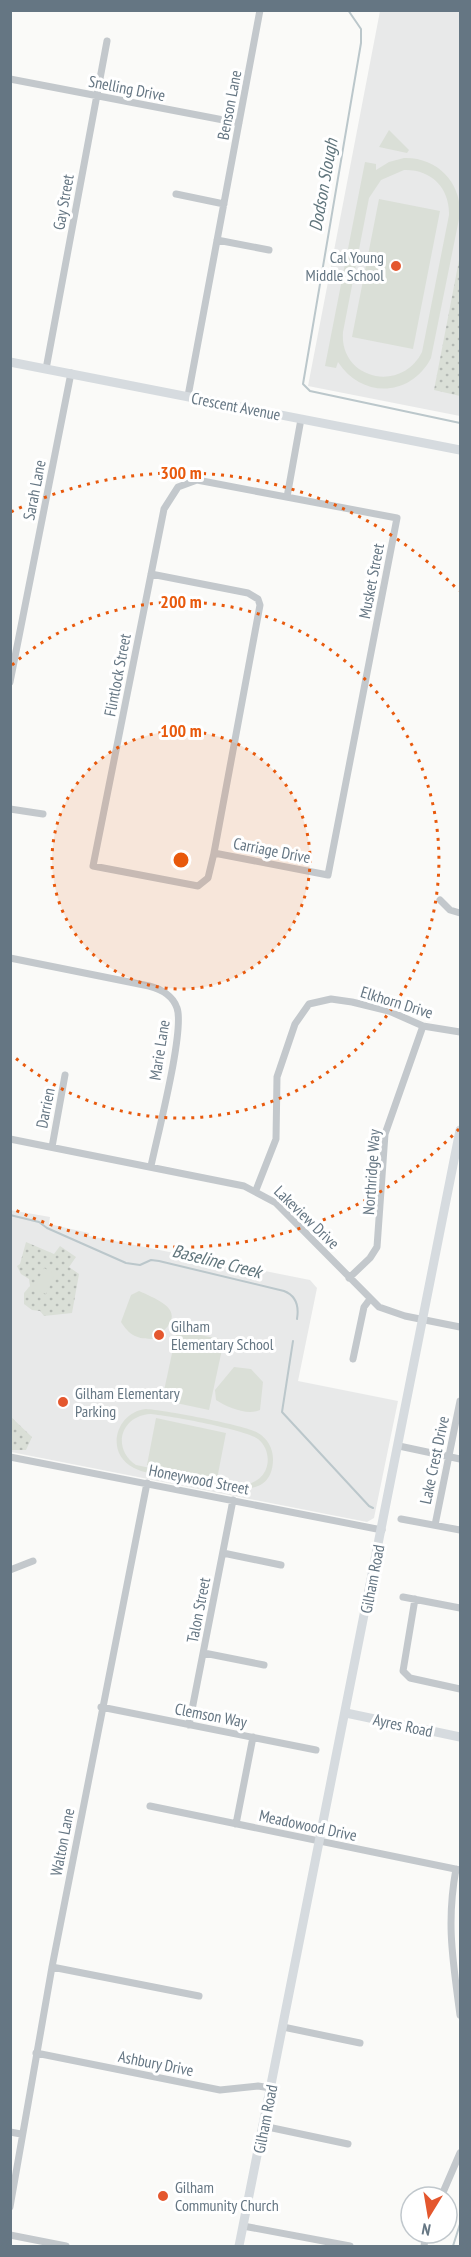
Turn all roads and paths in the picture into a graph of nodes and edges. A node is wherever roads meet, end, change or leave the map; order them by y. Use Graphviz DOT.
graph roads {
  1 [pos="260,10"];
  2 [pos="107,40"];
  3 [pos="10,79"];
  4 [pos="96,96"];
  5 [pos="239,123"];
  6 [pos="176,194"];
  7 [pos="224,204"];
  8 [pos="217,240"];
  9 [pos="269,250"];
  10 [pos="10,362"];
  11 [pos="46,369"];
  12 [pos="71,374"];
  13 [pos="188,396"];
  14 [pos="302,419"];
  15 [pos="460,450"];
  16 [pos="174,491"];
  17 [pos="287,496"];
  18 [pos="151,574"];
  19 [pos="10,682"];
  20 [pos="10,809"];
  21 [pos="43,814"];
  22 [pos="214,853"];
  23 [pos="93,866"];
  24 [pos="328,875"];
  25 [pos="440,900"];
  26 [pos="460,913"];
  27 [pos="10,958"];
  28 [pos="423,1026"];
  29 [pos="460,1032"];
  30 [pos="65,1075"];
  31 [pos="460,1130"];
  32 [pos="10,1139"];
  33 [pos="52,1147"];
  34 [pos="151,1166"];
  35 [pos="256,1190"];
  36 [pos="349,1278"];
  37 [pos="370,1299"];
  38 [pos="424,1320"];
  39 [pos="460,1327"];
  40 [pos="353,1359"];
  41 [pos="460,1401"];
  42 [pos="399,1446"];
  43 [pos="448,1456"];
  44 [pos="10,1457"];
  45 [pos="460,1459"];
  46 [pos="147,1483"];
  47 [pos="234,1500"];
  48 [pos="401,1518"];
  49 [pos="435,1525"];
  50 [pos="382,1530"];
  51 [pos="460,1530"];
  52 [pos="223,1553"];
  53 [pos="33,1561"];
  54 [pos="281,1565"];
  55 [pos="10,1570"];
  56 [pos="403,1597"];
  57 [pos="415,1599"];
  58 [pos="460,1608"];
  59 [pos="204,1653"];
  60 [pos="264,1665"];
  61 [pos="460,1689"];
  62 [pos="101,1707"];
  63 [pos="346,1713"];
  64 [pos="189,1725"];
  65 [pos="253,1737"];
  66 [pos="460,1737"];
  67 [pos="316,1750"];
  68 [pos="150,1806"];
  69 [pos="236,1824"];
  70 [pos="320,1842"];
  71 [pos="458,1869"];
  72 [pos="52,1967"];
  73 [pos="199,1996"];
  74 [pos="460,2015"];
  75 [pos="283,2027"];
  76 [pos="360,2043"];
  77 [pos="36,2053"];
  78 [pos="271,2088"];
  79 [pos="263,2126"];
  80 [pos="10,2132"];
  81 [pos="21,2134"];
  82 [pos="348,2144"];
  83 [pos="460,2153"];
  84 [pos="446,2185"];
  85 [pos="10,2207"];
  86 [pos="243,2226"];
  87 [pos="10,2235"];
  88 [pos="66,2247"];
  89 [pos="239,2247"];
  90 [pos="350,2247"];
  1 -- 5 [label="street, Benson Lane"];
  2 -- 4 [label="street, Gay Street"];
  3 -- 4 [label="street, Snelling Drive"];
  4 -- 5 [label="street, Snelling Drive"];
  4 -- 11 [label="street, Gay Street"];
  5 -- 7 [label="street, Benson Lane"];
  6 -- 7 [label="street"];
  7 -- 8 [label="street, Benson Lane"];
  8 -- 9 [label="street"];
  8 -- 13 [label="street, Benson Lane"];
  10 -- 11 [label="street, Crescent Avenue"];
  11 -- 12 [label="street, Crescent Avenue"];
  12 -- 13 [label="street, Crescent Avenue"];
  12 -- 19 [label="street, Sarah Lane"];
  13 -- 14 [label="street, Crescent Avenue"];
  14 -- 15 [label="street, Crescent Avenue"];
  14 -- 17 [label="street"];
  16 -- 17 [label="street, Musket Street"];
  16 -- 18 [label="street, Flintlock Street"];
  17 -- 24 [label="street, Musket Street"];
  18 -- 22 [label="street"];
  18 -- 23 [label="street, Flintlock Street"];
  20 -- 21 [label="street"];
  22 -- 23 [label="street, Carriage Drive"];
  22 -- 24 [label="street, Carriage Drive"];
  25 -- 26 [label="street"];
  27 -- 34 [label="street, Marie Lane"];
  28 -- 29 [label="street, Elkhorn Drive"];
  28 -- 35 [label="street, Elkhorn Drive"];
  28 -- 36 [label="street, Northridge Way"];
  30 -- 33 [label="street, Darrien"];
  31 -- 38 [label="street, Gilham Road"];
  32 -- 33 [label="street, Lakeview Drive"];
  33 -- 34 [label="street, Lakeview Drive"];
  34 -- 35 [label="street, Lakeview Drive"];
  35 -- 36 [label="street, Lakeview Drive"];
  36 -- 37 [label="street, Lakeview Drive"];
  37 -- 38 [label="street, Lakeview Drive"];
  37 -- 40 [label="street"];
  38 -- 39 [label="street, Lakeview Drive"];
  38 -- 42 [label="street, Gilham Road"];
  41 -- 43 [label="street, Lake Crest Drive"];
  42 -- 43 [label="street"];
  42 -- 50 [label="street, Gilham Road"];
  43 -- 45 [label="street"];
  43 -- 49 [label="street, Lake Crest Drive"];
  44 -- 46 [label="street, Honeywood Street"];
  46 -- 47 [label="street, Honeywood Street"];
  46 -- 62 [label="street, Walton Lane"];
  47 -- 50 [label="street, Honeywood Street"];
  47 -- 52 [label="street, Talon Street"];
  48 -- 49 [label="street"];
  49 -- 51 [label="street"];
  50 -- 63 [label="street, Gilham Road"];
  52 -- 54 [label="street"];
  52 -- 59 [label="street, Talon Street"];
  53 -- 55 [label="street"];
  56 -- 57 [label="street"];
  57 -- 58 [label="street"];
  57 -- 61 [label="street"];
  59 -- 60 [label="street"];
  59 -- 64 [label="street, Talon Street"];
  62 -- 64 [label="street, Clemson Way"];
  62 -- 72 [label="street, Walton Lane"];
  63 -- 66 [label="street, Ayres Road"];
  63 -- 70 [label="street, Gilham Road"];
  64 -- 65 [label="street, Clemson Way"];
  65 -- 67 [label="street, Clemson Way"];
  65 -- 69 [label="street"];
  68 -- 69 [label="street, Meadowood Drive"];
  69 -- 70 [label="street, Meadowood Drive"];
  70 -- 71 [label="street, Meadowood Drive"];
  70 -- 75 [label="street, Gilham Road"];
  71 -- 74 [label="street"];
  72 -- 73 [label="street"];
  72 -- 77 [label="street, Walton Lane"];
  75 -- 76 [label="street"];
  75 -- 78 [label="street, Gilham Road"];
  77 -- 78 [label="street, Ashbury Drive"];
  77 -- 81 [label="street, Walton Lane"];
  78 -- 79 [label="street, Gilham Road"];
  79 -- 82 [label="street"];
  79 -- 86 [label="street, Gilham Road"];
  80 -- 81 [label="street"];
  81 -- 85 [label="street, Walton Lane"];
  83 -- 84 [label="street"];
  86 -- 89 [label="street, Gilham Road"];
  86 -- 90 [label="street"];
  87 -- 88 [label="street"];
}
